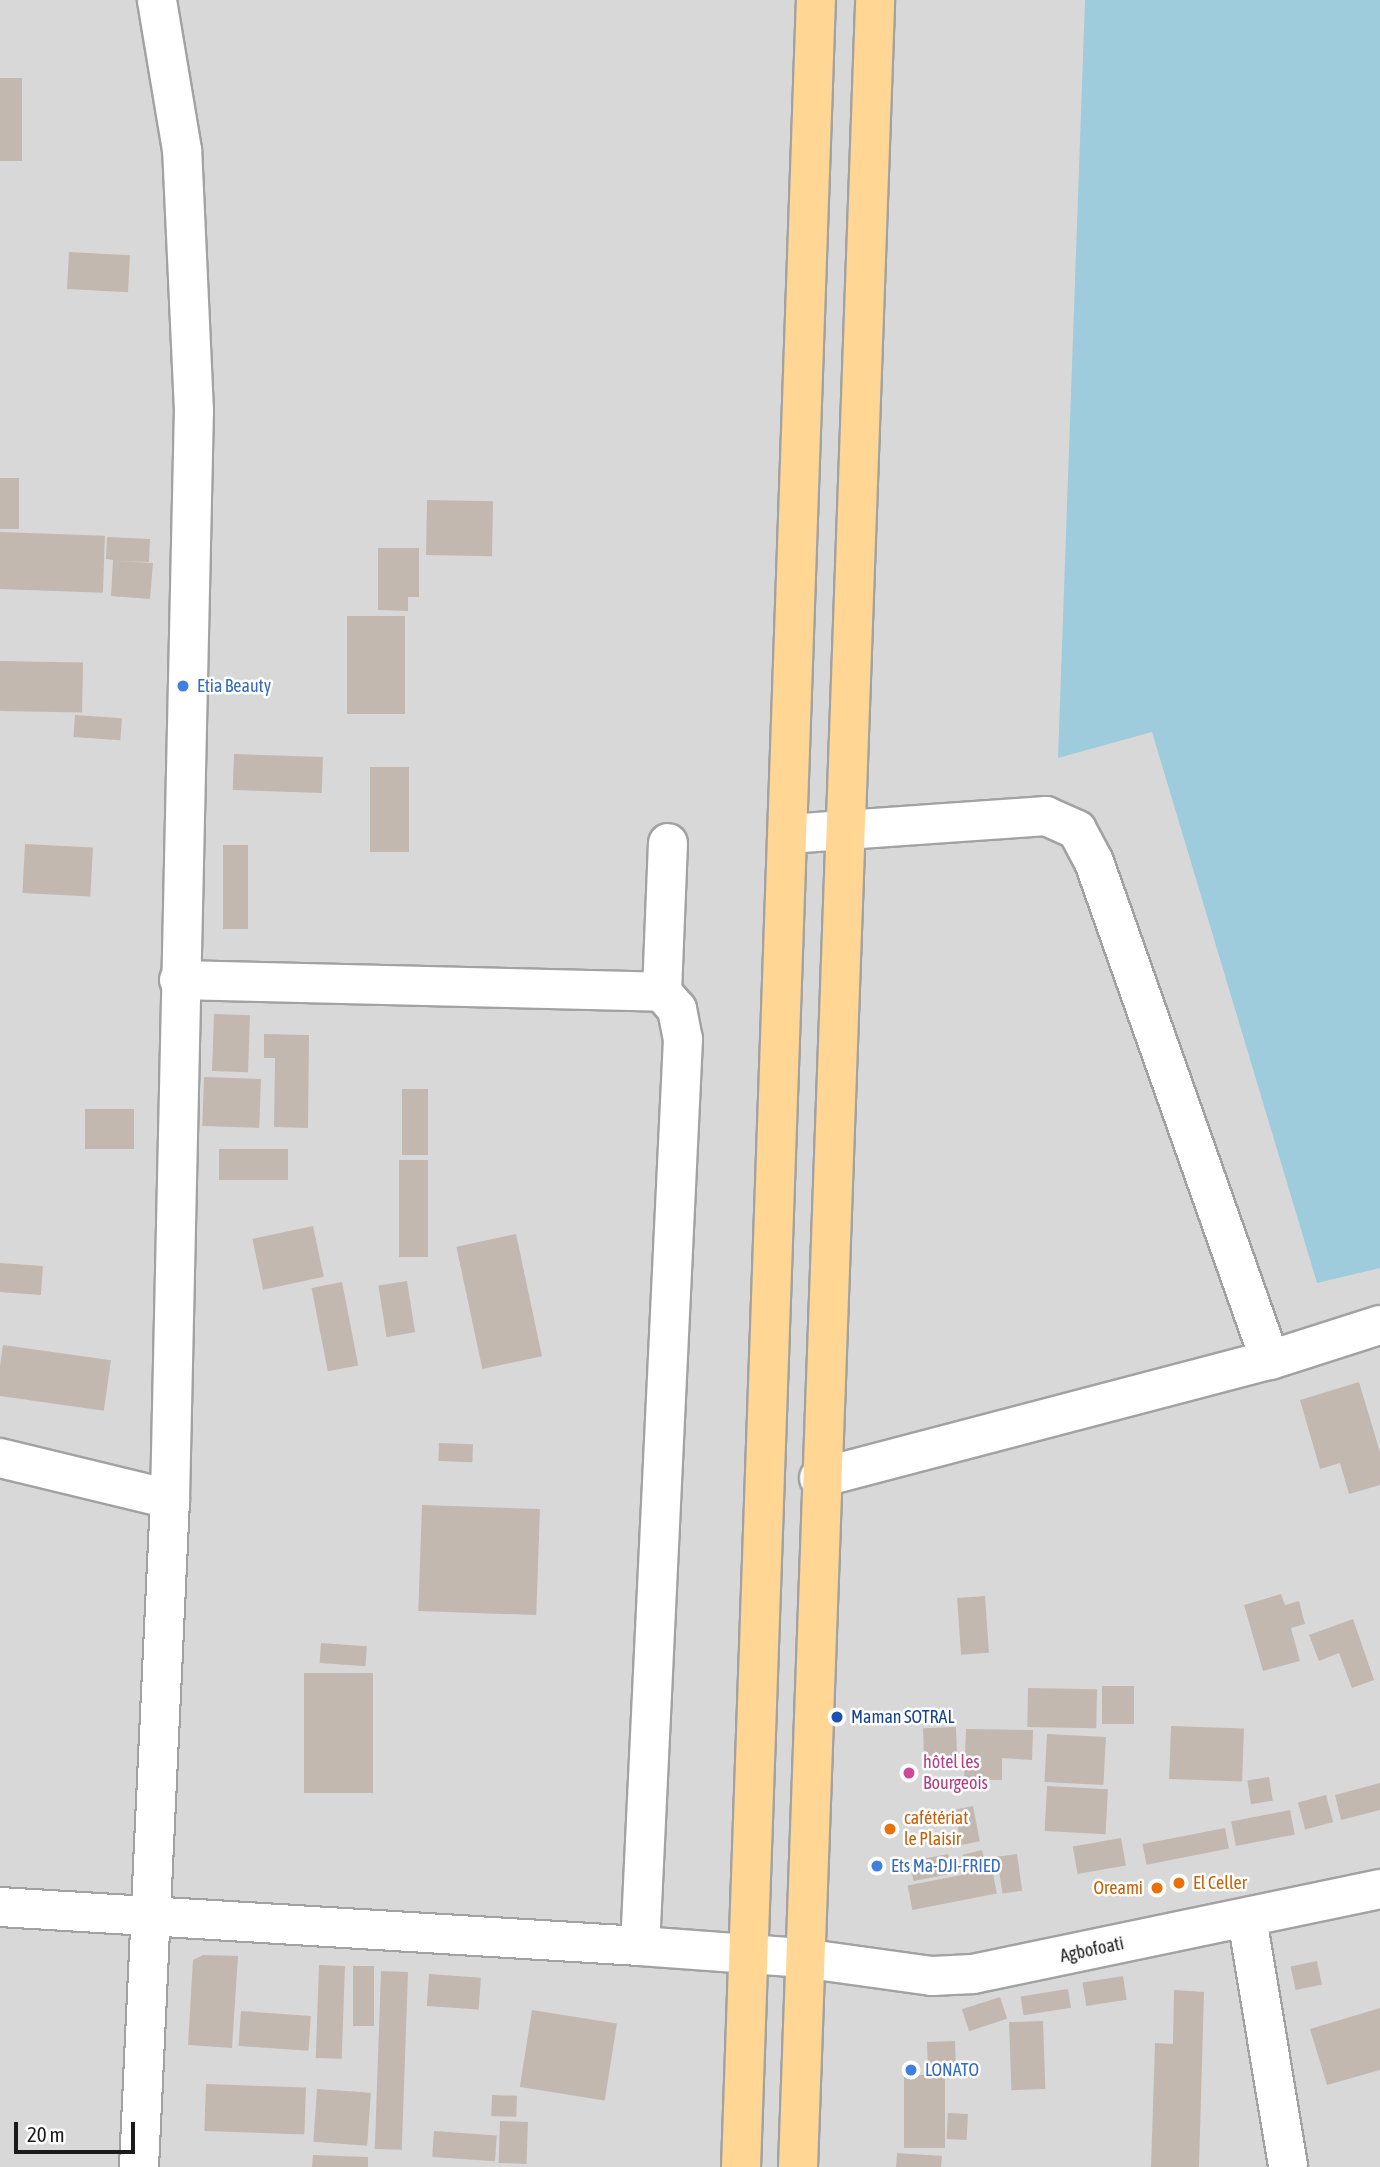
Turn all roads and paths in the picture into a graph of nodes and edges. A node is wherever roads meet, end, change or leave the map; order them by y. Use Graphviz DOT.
graph roads {
  1 [pos="157,0"];
  2 [pos="816,0"];
  3 [pos="875,0"];
  4 [pos="843,832"];
  5 [pos="788,834"];
  6 [pos="668,843"];
  7 [pos="179,980"];
  8 [pos="663,992"];
  9 [pos="1380,1325"];
  10 [pos="1270,1360"];
  11 [pos="0,1458"];
  12 [pos="820,1478"];
  13 [pos="170,1499"];
  14 [pos="1380,1889"];
  15 [pos="0,1907"];
  16 [pos="154,1916"];
  17 [pos="1247,1918"];
  18 [pos="640,1946"];
  19 [pos="747,1954"];
  20 [pos="802,1958"];
  21 [pos="139,2167"];
  22 [pos="741,2167"];
  23 [pos="797,2167"];
  24 [pos="1288,2167"];
  1 -- 7 [label="street"];
  2 -- 5 [label="main road"];
  3 -- 4 [label="main road"];
  4 -- 5 [label="street"];
  4 -- 10 [label="street"];
  4 -- 12 [label="main road"];
  5 -- 19 [label="main road"];
  6 -- 8 [label="street"];
  7 -- 8 [label="street"];
  7 -- 13 [label="street"];
  8 -- 18 [label="street"];
  9 -- 10 [label="street"];
  10 -- 12 [label="street"];
  11 -- 13 [label="street"];
  12 -- 20 [label="main road"];
  13 -- 16 [label="street"];
  14 -- 17 [label="street, Agbofoati"];
  15 -- 16 [label="street, Agbofoati"];
  16 -- 18 [label="street, Agbofoati"];
  16 -- 21 [label="street"];
  17 -- 20 [label="street, Agbofoati"];
  17 -- 24 [label="street"];
  18 -- 19 [label="street, Agbofoati"];
  19 -- 20 [label="street, Agbofoati"];
  19 -- 22 [label="main road"];
  20 -- 23 [label="main road"];
}
